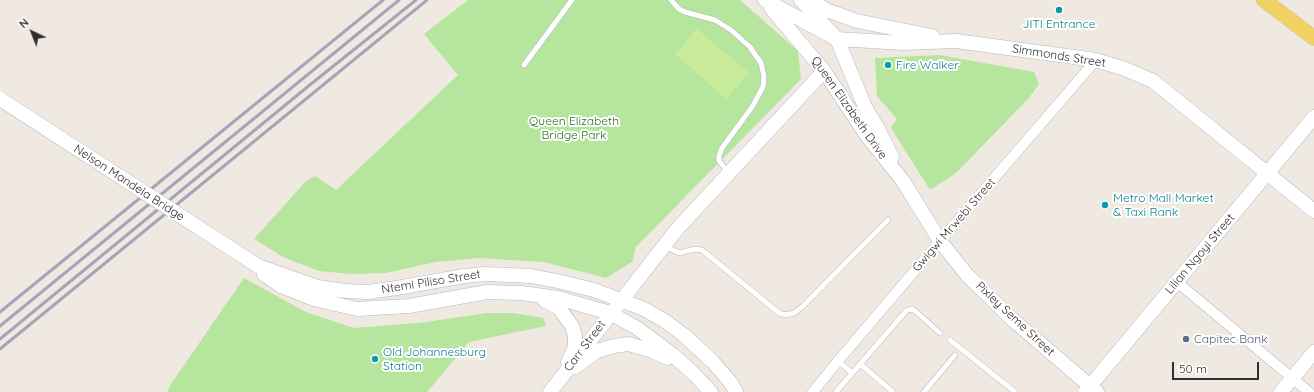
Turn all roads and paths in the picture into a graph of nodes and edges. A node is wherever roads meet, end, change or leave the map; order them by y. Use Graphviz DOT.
graph roads {
  1 [pos="572,0"];
  2 [pos="671,0"];
  3 [pos="765,0"];
  4 [pos="800,0"];
  5 [pos="811,0"];
  6 [pos="1264,0"];
  7 [pos="1314,38"];
  8 [pos="836,39"];
  9 [pos="956,41"];
  10 [pos="1096,60"];
  11 [pos="524,65"];
  12 [pos="824,70"];
  13 [pos="0,99"];
  14 [pos="1314,117"];
  15 [pos="1268,173"];
  16 [pos="730,174"];
  17 [pos="903,181"];
  18 [pos="1314,211"];
  19 [pos="888,220"];
  20 [pos="940,241"];
  21 [pos="664,245"];
  22 [pos="259,267"];
  23 [pos="1177,282"];
  24 [pos="522,293"];
  25 [pos="620,301"];
  26 [pos="610,313"];
  27 [pos="940,333"];
  28 [pos="950,340"];
  29 [pos="1314,352"];
  30 [pos="955,355"];
  31 [pos="838,361"];
  32 [pos="860,364"];
  33 [pos="685,366"];
  34 [pos="852,373"];
  35 [pos="562,377"];
  36 [pos="1292,378"];
  37 [pos="1091,390"];
  38 [pos="1013,391"];
  39 [pos="550,392"];
  40 [pos="711,392"];
  41 [pos="736,392"];
  42 [pos="813,392"];
  43 [pos="836,392"];
  44 [pos="893,392"];
  45 [pos="924,392"];
  46 [pos="1281,392"];
  47 [pos="1309,392"];
  1 -- 11 [label="lane"];
  2 -- 16 [label="lane"];
  3 -- 8 [label="street, Simmonds Street"];
  3 -- 12 [label="street, Queen Elizabeth Drive"];
  4 -- 8 [label="street"];
  5 -- 9 [label="street"];
  6 -- 7 [label="main road"];
  8 -- 9 [label="street, Simmonds Street"];
  8 -- 17 [label="street"];
  9 -- 10 [label="street, Simmonds Street"];
  10 -- 15 [label="street, Simmonds Street"];
  10 -- 20 [label="street, Gwigwi Mrwebi Street"];
  12 -- 16 [label="street, Carr Street"];
  12 -- 17 [label="street, Queen Elizabeth Drive"];
  13 -- 22 [label="street, Nelson Mandela Bridge, bridge"];
  14 -- 15 [label="street, Lilian Ngoyi Street"];
  15 -- 18 [label="street, Simmonds Street"];
  15 -- 23 [label="street, Lilian Ngoyi Street"];
  16 -- 21 [label="street, Carr Street"];
  17 -- 20 [label="street, Queen Elizabeth Drive"];
  19 -- 21 [label="lane"];
  20 -- 31 [label="street, Gwigwi Mrwebi Street"];
  20 -- 37 [label="street, Pixley Seme Street"];
  21 -- 25 [label="street, Carr Street"];
  22 -- 24 [label="street, Ntemi Piliso Street"];
  22 -- 25 [label="street, Ntemi Piliso Street"];
  23 -- 36 [label="street"];
  23 -- 37 [label="street, Lilian Ngoyi Street"];
  24 -- 26 [label="street, Ntemi Piliso Street"];
  24 -- 35 [label="street"];
  25 -- 26 [label="street, Carr Street"];
  25 -- 41 [label="street, Ntemi Piliso Street"];
  26 -- 33 [label="street, Ntemi Piliso Street"];
  26 -- 35 [label="street, Carr Street"];
  27 -- 32 [label="lane"];
  28 -- 38 [label="lane"];
  29 -- 36 [label="street"];
  30 -- 45 [label="lane"];
  31 -- 34 [label="lane"];
  31 -- 42 [label="street, Gwigwi Mrwebi Street"];
  32 -- 34 [label="lane"];
  32 -- 44 [label="lane"];
  33 -- 35 [label="street"];
  33 -- 40 [label="street, Ntemi Piliso Street"];
  34 -- 43 [label="lane"];
  35 -- 39 [label="street, Carr Street"];
  36 -- 46 [label="street"];
  36 -- 47 [label="street"];
}
